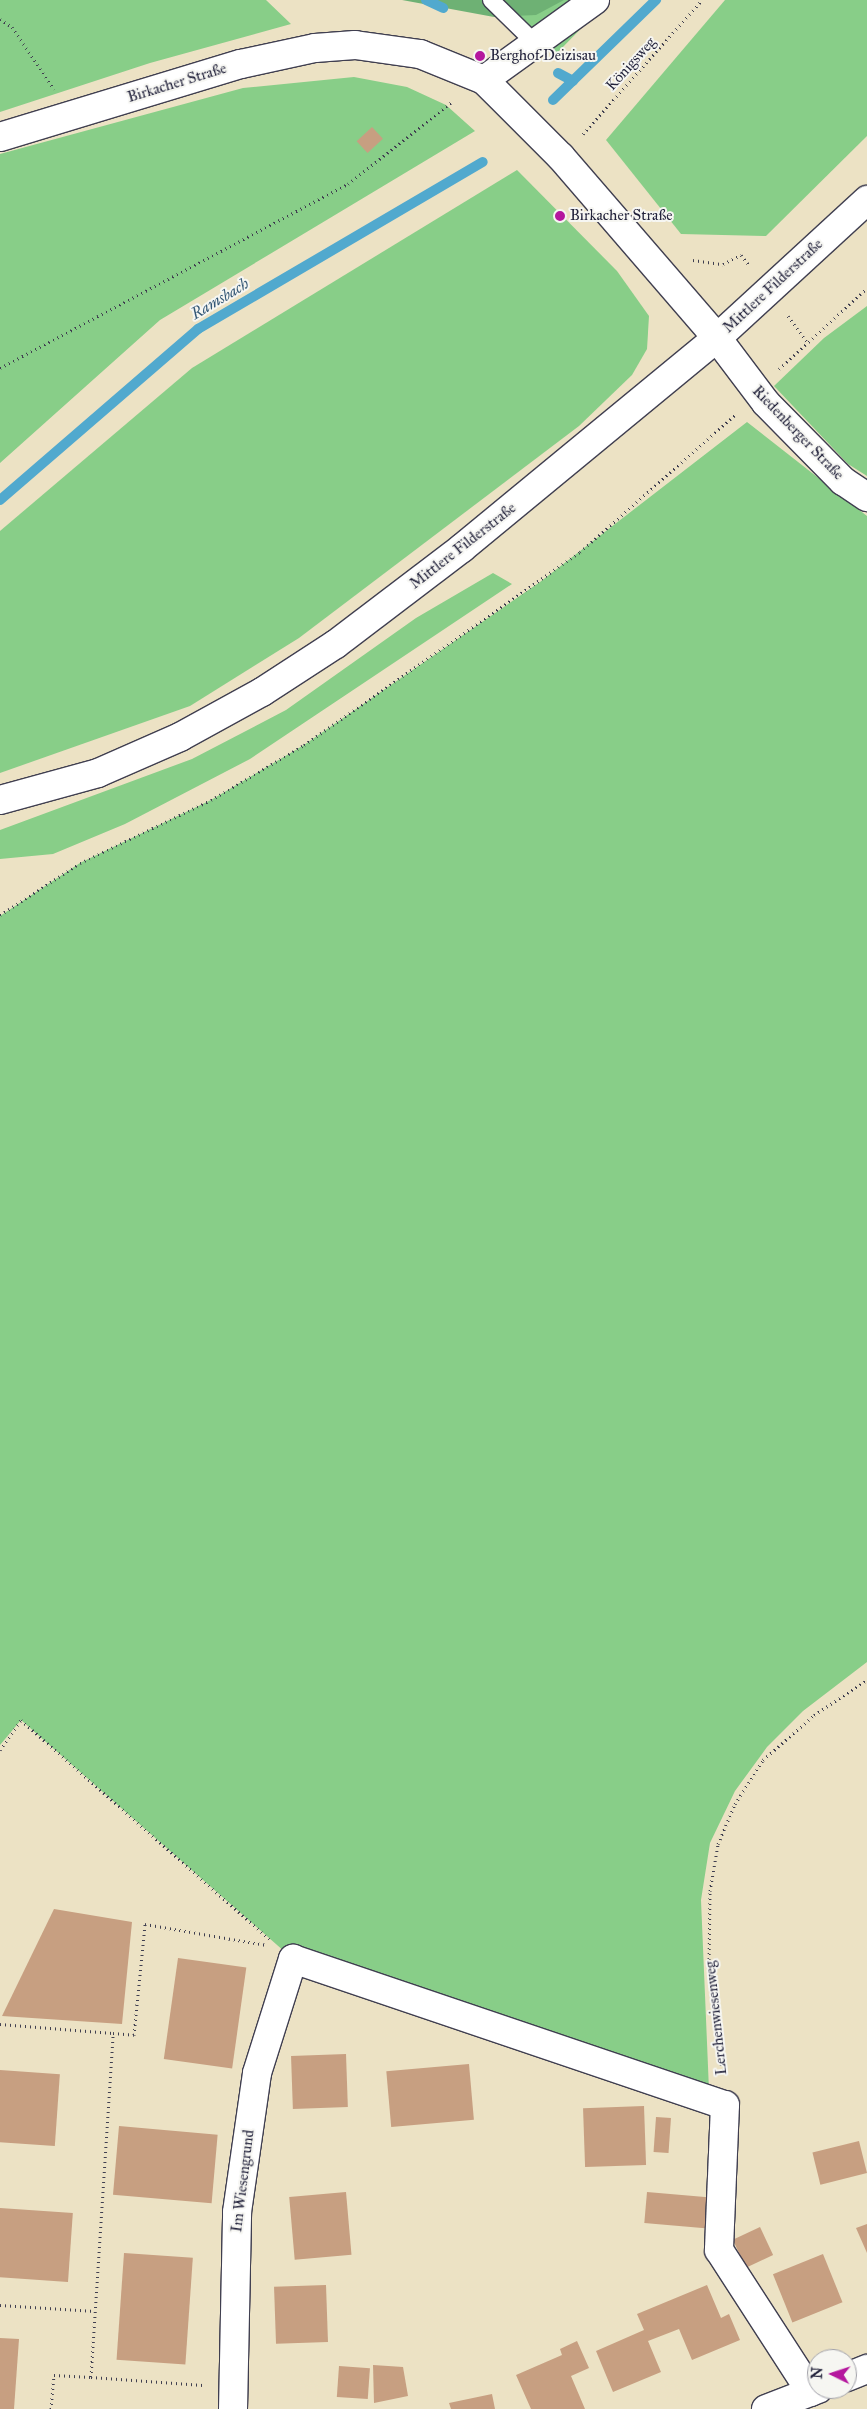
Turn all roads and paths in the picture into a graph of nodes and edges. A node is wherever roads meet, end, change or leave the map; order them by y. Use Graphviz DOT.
graph roads {
  1 [pos="491,0"];
  2 [pos="595,0"];
  3 [pos="702,0"];
  4 [pos="0,19"];
  5 [pos="536,44"];
  6 [pos="484,80"];
  7 [pos="72,116"];
  8 [pos="0,137"];
  9 [pos="576,142"];
  10 [pos="867,200"];
  11 [pos="689,259"];
  12 [pos="867,288"];
  13 [pos="769,290"];
  14 [pos="716,338"];
  15 [pos="0,368"];
  16 [pos="756,390"];
  17 [pos="867,497"];
  18 [pos="0,800"];
  19 [pos="0,915"];
  20 [pos="867,1680"];
  21 [pos="0,1750"];
  22 [pos="285,1953"];
  23 [pos="0,2024"];
  24 [pos="113,2033"];
  25 [pos="725,2105"];
  26 [pos="0,2304"];
  27 [pos="95,2311"];
  28 [pos="91,2377"];
  29 [pos="807,2380"];
  30 [pos="188,2384"];
  31 [pos="807,2393"];
  32 [pos="51,2409"];
  33 [pos="233,2409"];
  34 [pos="766,2409"];
  1 -- 5 [label="lane"];
  2 -- 5 [label="street"];
  3 -- 9 [label="path, Königsweg"];
  4 -- 7 [label="path"];
  5 -- 6 [label="street"];
  6 -- 7 [label="street, Birkacher Straße"];
  6 -- 14 [label="street, Birkacher Straße"];
  6 -- 15 [label="path"];
  7 -- 8 [label="street, Birkacher Straße"];
  10 -- 13 [label="street, Mittlere Filderstraße"];
  11 -- 13 [label="path"];
  12 -- 13 [label="path"];
  13 -- 14 [label="street, Mittlere Filderstraße"];
  14 -- 16 [label="street, Riedenberger Straße"];
  14 -- 18 [label="street, Mittlere Filderstraße"];
  16 -- 17 [label="street, Riedenberger Straße"];
  16 -- 19 [label="path"];
  20 -- 25 [label="path, Lerchenwiesenweg"];
  21 -- 22 [label="path"];
  22 -- 24 [label="path"];
  22 -- 25 [label="street"];
  22 -- 33 [label="street, Im Wiesengrund"];
  23 -- 24 [label="path"];
  24 -- 27 [label="path"];
  25 -- 29 [label="street"];
  26 -- 27 [label="path"];
  27 -- 28 [label="path"];
  28 -- 30 [label="path"];
  28 -- 32 [label="path"];
  31 -- 34 [label="street"];
}
